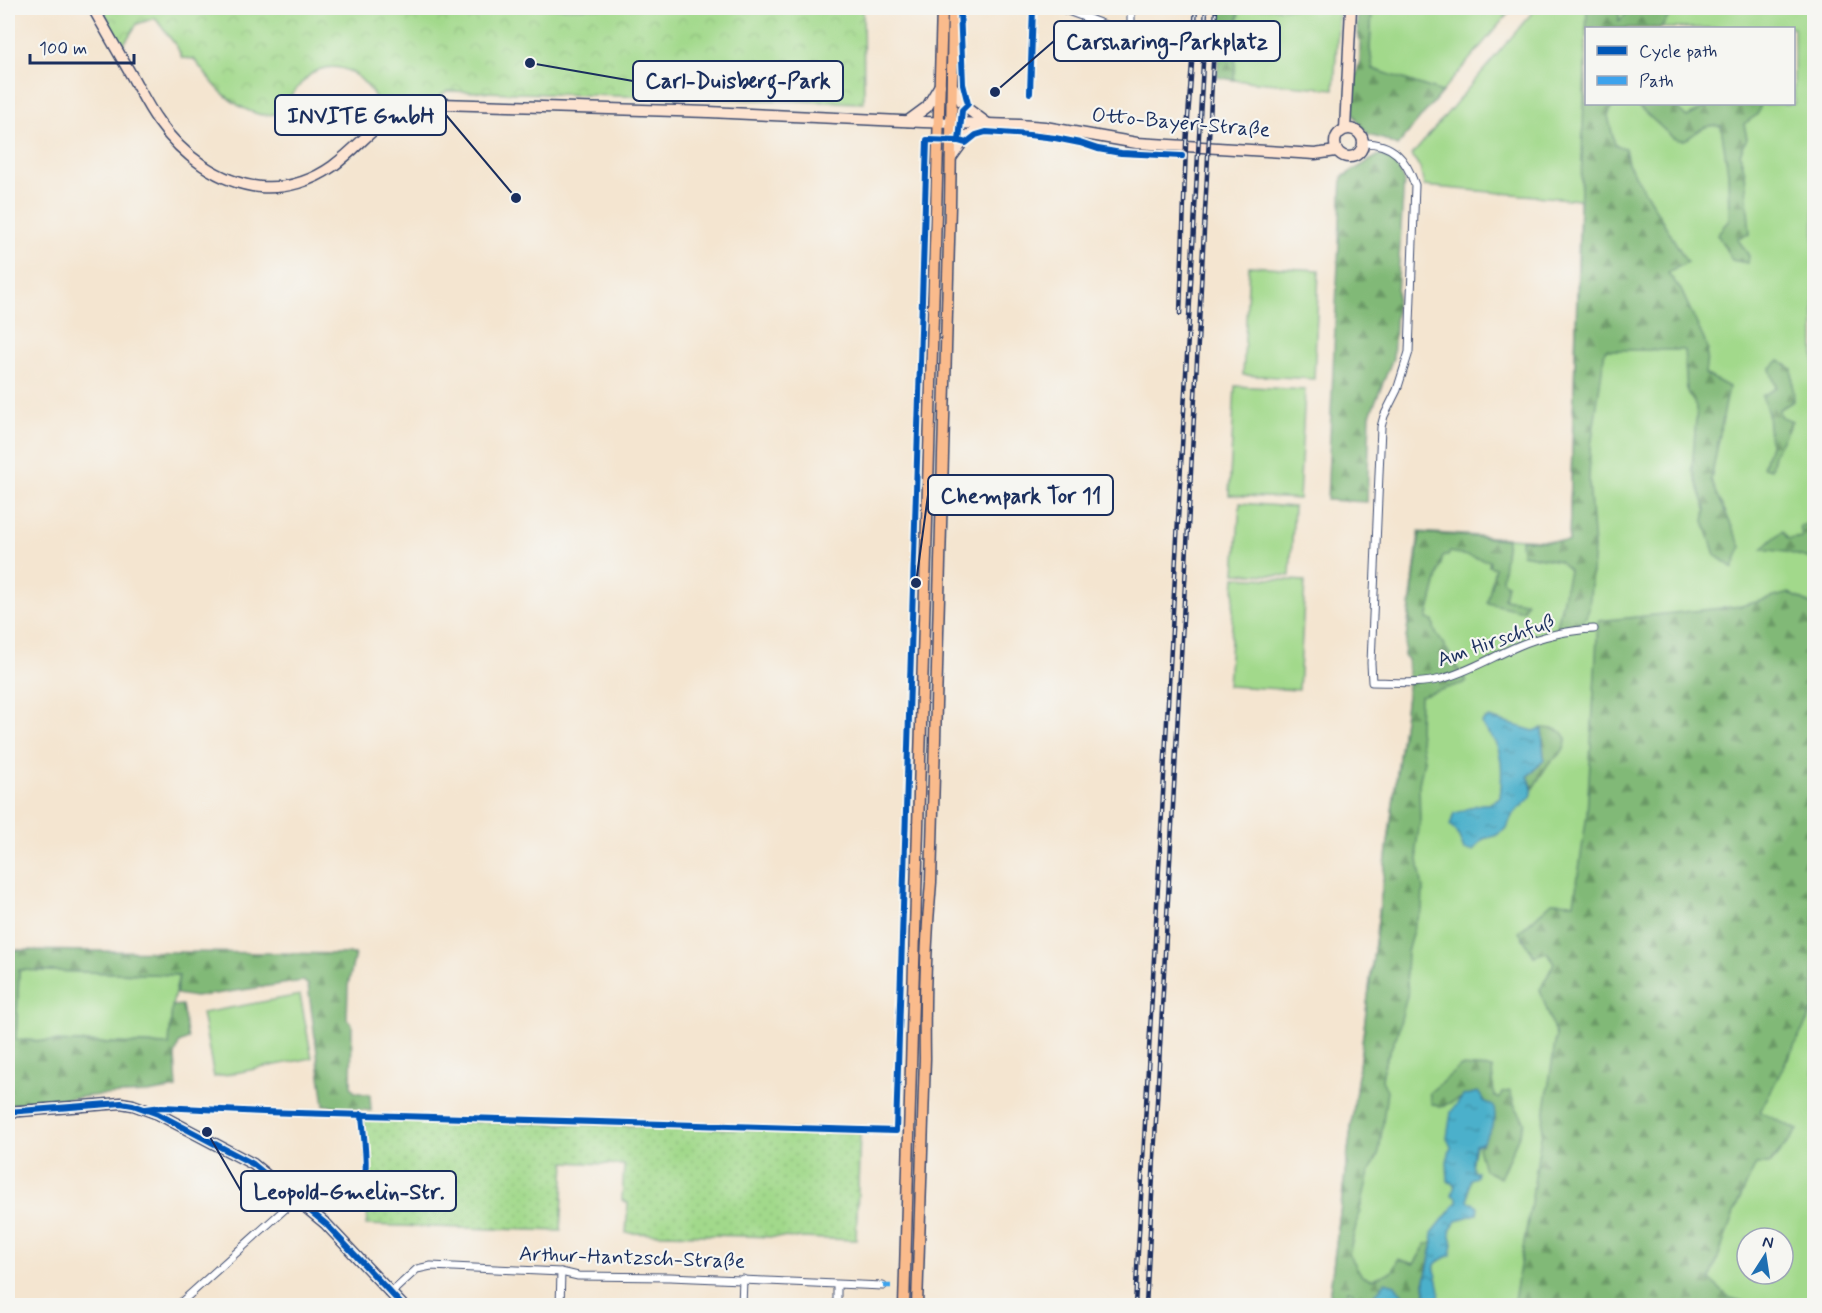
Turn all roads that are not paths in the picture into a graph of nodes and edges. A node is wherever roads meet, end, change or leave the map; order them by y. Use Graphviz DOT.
graph roads {
  1 [pos="93,8"];
  2 [pos="942,8"];
  3 [pos="953,8"];
  4 [pos="1060,8"];
  5 [pos="1131,8"];
  6 [pos="1351,8"];
  7 [pos="940,85"];
  8 [pos="953,87"];
  9 [pos="908,122"];
  10 [pos="939,123"];
  11 [pos="952,123"];
  12 [pos="988,124"];
  13 [pos="1345,129"];
  14 [pos="1362,143"];
  15 [pos="1336,151"];
  16 [pos="951,158"];
  17 [pos="926,534"];
  18 [pos="939,535"];
  19 [pos="1594,629"];
  20 [pos="916,897"];
  21 [pos="929,897"];
  22 [pos="8,1112"];
  23 [pos="296,1199"];
  24 [pos="561,1272"];
  25 [pos="743,1279"];
  26 [pos="837,1285"];
  27 [pos="883,1286"];
  28 [pos="391,1293"];
  29 [pos="177,1305"];
  30 [pos="403,1305"];
  31 [pos="560,1305"];
  32 [pos="742,1305"];
  33 [pos="837,1305"];
  34 [pos="904,1305"];
  35 [pos="917,1305"];
  1 -- 9 [label="street, Otto-Bayer-Straße"];
  2 -- 7 [label="main road"];
  3 -- 8 [label="main road"];
  4 -- 5 [label="street"];
  6 -- 13 [label="street"];
  7 -- 9 [label="street"];
  7 -- 10 [label="main road"];
  8 -- 11 [label="main road"];
  8 -- 12 [label="street"];
  9 -- 10 [label="street, Otto-Bayer-Straße"];
  10 -- 11 [label="street, Otto-Bayer-Straße"];
  10 -- 17 [label="main road"];
  11 -- 12 [label="street, Otto-Bayer-Straße"];
  11 -- 16 [label="main road"];
  12 -- 15 [label="street, Otto-Bayer-Straße"];
  12 -- 16 [label="street"];
  13 -- 14 [label="street"];
  13 -- 15 [label="street"];
  14 -- 15 [label="street"];
  14 -- 19 [label="street, Am Hirschfuß"];
  16 -- 18 [label="main road"];
  17 -- 18 [label="main road"];
  17 -- 20 [label="main road"];
  18 -- 21 [label="main road"];
  20 -- 21 [label="main road"];
  20 -- 34 [label="main road"];
  21 -- 35 [label="main road"];
  22 -- 23 [label="street"];
  23 -- 28 [label="street"];
  23 -- 29 [label="street"];
  24 -- 25 [label="street, Arthur-Hantzsch-Straße"];
  24 -- 28 [label="street, Arthur-Hantzsch-Straße"];
  24 -- 31 [label="street"];
  25 -- 26 [label="street, Arthur-Hantzsch-Straße"];
  25 -- 32 [label="street"];
  26 -- 27 [label="street, Arthur-Hantzsch-Straße"];
  26 -- 33 [label="street"];
  28 -- 30 [label="street"];
}
